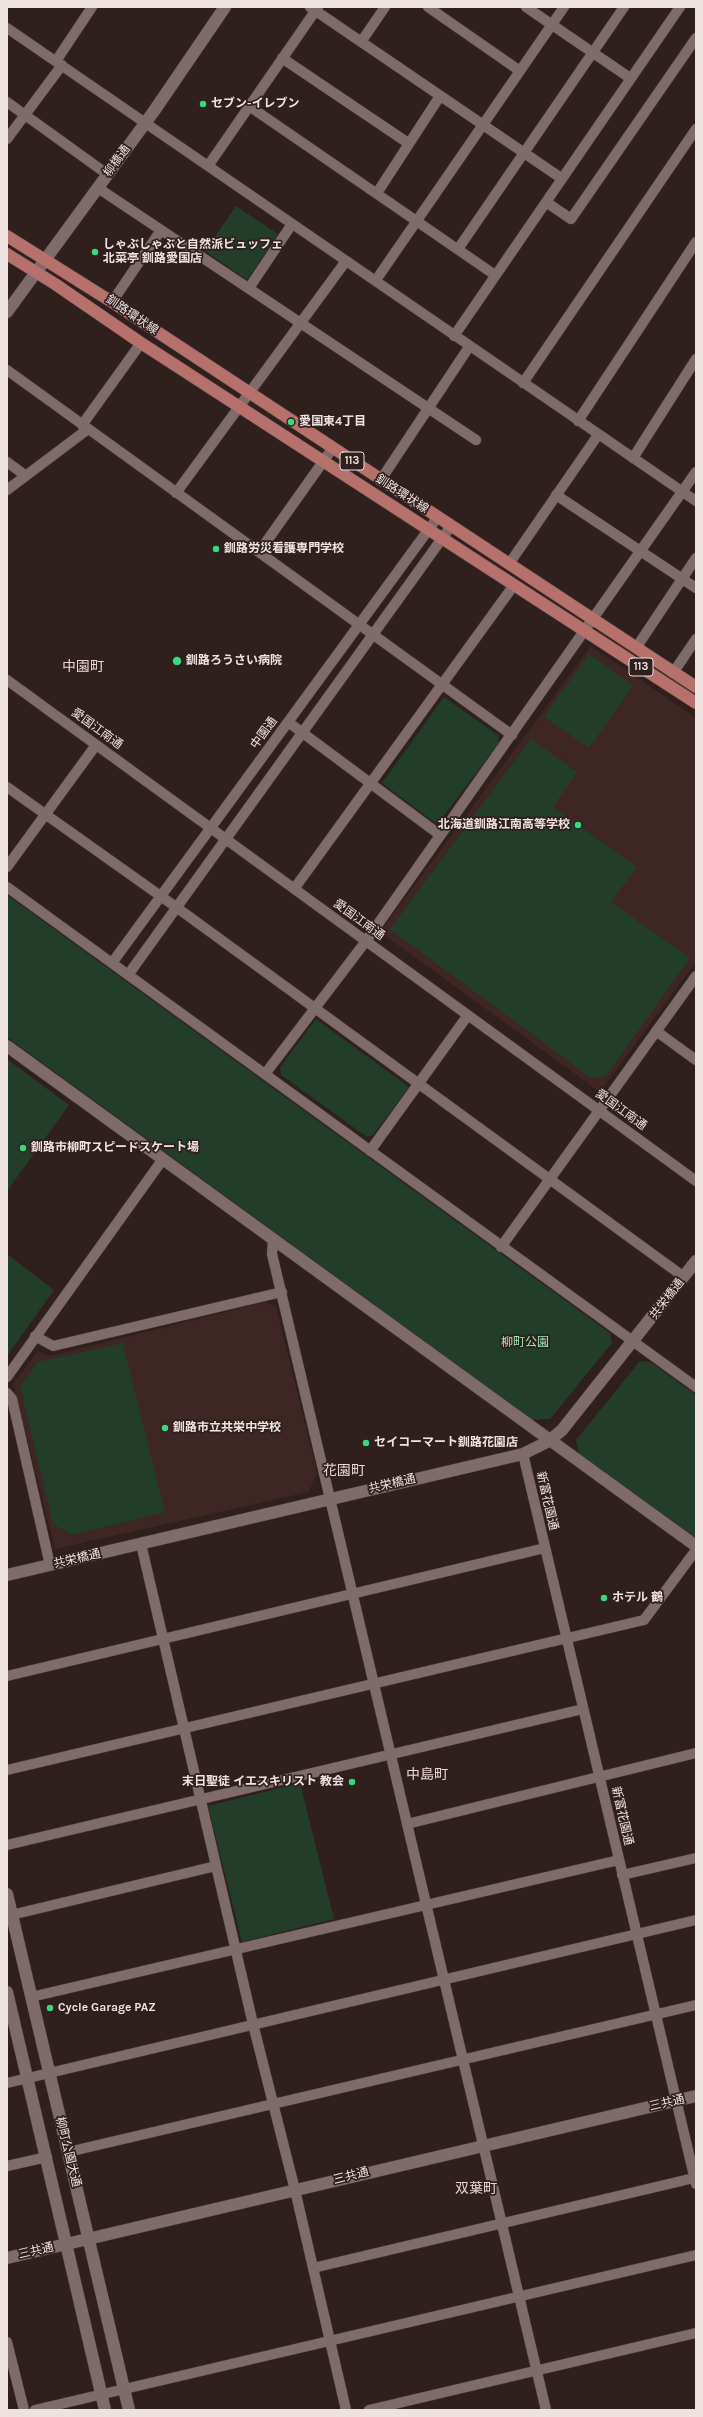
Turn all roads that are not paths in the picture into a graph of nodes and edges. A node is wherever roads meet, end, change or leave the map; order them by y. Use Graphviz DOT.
graph roads {
  1 [pos="92,7"];
  2 [pos="225,7"];
  3 [pos="385,7"];
  4 [pos="428,7"];
  5 [pos="526,7"];
  6 [pos="564,7"];
  7 [pos="624,7"];
  8 [pos="680,7"];
  9 [pos="314,8"];
  10 [pos="552,25"];
  11 [pos="7,28"];
  12 [pos="696,38"];
  13 [pos="361,42"];
  14 [pos="592,52"];
  15 [pos="282,58"];
  16 [pos="59,63"];
  17 [pos="520,71"];
  18 [pos="630,78"];
  19 [pos="440,96"];
  20 [pos="7,102"];
  21 [pos="249,106"];
  22 [pos="24,114"];
  23 [pos="145,123"];
  24 [pos="483,126"];
  25 [pos="696,130"];
  26 [pos="7,138"];
  27 [pos="408,143"];
  28 [pos="524,153"];
  29 [pos="208,166"];
  30 [pos="107,174"];
  31 [pos="561,178"];
  32 [pos="98,188"];
  33 [pos="377,193"];
  34 [pos="546,202"];
  35 [pos="417,221"];
  36 [pos="292,224"];
  37 [pos="162,230"];
  38 [pos="7,236"];
  39 [pos="696,242"];
  40 [pos="458,249"];
  41 [pos="7,254"];
  42 [pos="45,260"];
  43 [pos="346,261"];
  44 [pos="36,272"];
  45 [pos="495,275"];
  46 [pos="376,280"];
  47 [pos="249,288"];
  48 [pos="112,302"];
  49 [pos="7,312"];
  50 [pos="301,322"];
  51 [pos="454,336"];
  52 [pos="141,343"];
  53 [pos="469,347"];
  54 [pos="696,359"];
  55 [pos="7,370"];
  56 [pos="523,383"];
  57 [pos="248,393"];
  58 [pos="239,405"];
  59 [pos="428,408"];
  60 [pos="578,421"];
  61 [pos="85,427"];
  62 [pos="598,435"];
  63 [pos="476,440"];
  64 [pos="332,449"];
  65 [pos="633,458"];
  66 [pos="322,461"];
  67 [pos="7,462"];
  68 [pos="696,472"];
  69 [pos="26,476"];
  70 [pos="380,481"];
  71 [pos="7,490"];
  72 [pos="683,492"];
  73 [pos="176,493"];
  74 [pos="556,495"];
  75 [pos="696,501"];
  76 [pos="438,518"];
  77 [pos="451,526"];
  78 [pos="429,530"];
  79 [pos="442,539"];
  80 [pos="258,552"];
  81 [pos="642,552"];
  82 [pos="696,558"];
  83 [pos="509,564"];
  84 [pos="682,579"];
  85 [pos="514,585"];
  86 [pos="696,588"];
  87 [pos="594,620"];
  88 [pos="360,624"];
  89 [pos="585,632"];
  90 [pos="374,635"];
  91 [pos="696,639"];
  92 [pos="636,648"];
  93 [pos="673,673"];
  94 [pos="7,680"];
  95 [pos="443,684"];
  96 [pos="696,687"];
  97 [pos="696,703"];
  98 [pos="288,722"];
  99 [pos="302,732"];
  100 [pos="512,735"];
  101 [pos="96,745"];
  102 [pos="371,784"];
  103 [pos="7,787"];
  104 [pos="45,815"];
  105 [pos="211,828"];
  106 [pos="440,835"];
  107 [pos="225,839"];
  108 [pos="7,867"];
  109 [pos="7,887"];
  110 [pos="294,889"];
  111 [pos="161,896"];
  112 [pos="176,907"];
  113 [pos="366,941"];
  114 [pos="112,964"];
  115 [pos="128,975"];
  116 [pos="696,976"];
  117 [pos="314,1009"];
  118 [pos="468,1015"];
  119 [pos="656,1031"];
  120 [pos="7,1046"];
  121 [pos="696,1060"];
  122 [pos="265,1074"];
  123 [pos="418,1084"];
  124 [pos="599,1110"];
  125 [pos="370,1150"];
  126 [pos="163,1159"];
  127 [pos="549,1178"];
  128 [pos="696,1181"];
  129 [pos="273,1240"];
  130 [pos="501,1247"];
  131 [pos="696,1261"];
  132 [pos="684,1277"];
  133 [pos="282,1292"];
  134 [pos="35,1336"];
  135 [pos="633,1342"];
  136 [pos="7,1377"];
  137 [pos="696,1387"];
  138 [pos="7,1393"];
  139 [pos="549,1441"];
  140 [pos="523,1454"];
  141 [pos="330,1499"];
  142 [pos="141,1544"];
  143 [pos="696,1546"];
  144 [pos="545,1548"];
  145 [pos="696,1550"];
  146 [pos="50,1565"];
  147 [pos="7,1575"];
  148 [pos="353,1593"];
  149 [pos="163,1638"];
  150 [pos="566,1638"];
  151 [pos="7,1676"];
  152 [pos="374,1685"];
  153 [pos="583,1709"];
  154 [pos="184,1728"];
  155 [pos="696,1753"];
  156 [pos="391,1754"];
  157 [pos="7,1770"];
  158 [pos="599,1776"];
  159 [pos="200,1799"];
  160 [pos="407,1824"];
  161 [pos="7,1845"];
  162 [pos="696,1858"];
  163 [pos="619,1860"];
  164 [pos="216,1866"];
  165 [pos="622,1875"];
  166 [pos="7,1894"];
  167 [pos="426,1904"];
  168 [pos="10,1916"];
  169 [pos="696,1920"];
  170 [pos="636,1934"];
  171 [pos="236,1949"];
  172 [pos="445,1979"];
  173 [pos="7,1992"];
  174 [pos="31,1997"];
  175 [pos="696,2006"];
  176 [pos="656,2015"];
  177 [pos="253,2024"];
  178 [pos="463,2059"];
  179 [pos="49,2072"];
  180 [pos="28,2078"];
  181 [pos="7,2083"];
  182 [pos="696,2096"];
  183 [pos="676,2101"];
  184 [pos="273,2104"];
  185 [pos="483,2144"];
  186 [pos="68,2152"];
  187 [pos="47,2157"];
  188 [pos="7,2166"];
  189 [pos="695,2181"];
  190 [pos="295,2190"];
  191 [pos="502,2224"];
  192 [pos="89,2239"];
  193 [pos="67,2244"];
  194 [pos="696,2255"];
  195 [pos="7,2258"];
  196 [pos="313,2268"];
  197 [pos="520,2295"];
  198 [pos="696,2333"];
  199 [pos="329,2341"];
  200 [pos="7,2342"];
  201 [pos="537,2371"];
  202 [pos="124,2388"];
  203 [pos="101,2394"];
  204 [pos="24,2410"];
  205 [pos="35,2410"];
  206 [pos="105,2410"];
  207 [pos="130,2410"];
  208 [pos="346,2410"];
  209 [pos="369,2410"];
  210 [pos="546,2410"];
  1 -- 16 [label="street"];
  2 -- 23 [label="street, 柳橋通"];
  3 -- 13 [label="street"];
  4 -- 17 [label="street"];
  5 -- 10 [label="street"];
  6 -- 10 [label="street"];
  7 -- 14 [label="street"];
  8 -- 18 [label="street"];
  9 -- 13 [label="street"];
  9 -- 15 [label="street"];
  10 -- 14 [label="street"];
  10 -- 17 [label="street"];
  11 -- 16 [label="street"];
  12 -- 34 [label="street"];
  13 -- 19 [label="street"];
  14 -- 18 [label="street"];
  14 -- 28 [label="street"];
  15 -- 21 [label="street"];
  15 -- 27 [label="street"];
  16 -- 22 [label="street"];
  16 -- 23 [label="street"];
  17 -- 24 [label="street"];
  18 -- 31 [label="street"];
  19 -- 24 [label="street"];
  19 -- 27 [label="street"];
  20 -- 22 [label="street"];
  21 -- 29 [label="street"];
  21 -- 33 [label="street"];
  22 -- 26 [label="street"];
  22 -- 30 [label="street"];
  23 -- 29 [label="street"];
  23 -- 30 [label="street, 柳橋通"];
  24 -- 28 [label="street"];
  24 -- 35 [label="street"];
  25 -- 56 [label="street"];
  27 -- 33 [label="street"];
  28 -- 31 [label="street"];
  28 -- 40 [label="street"];
  29 -- 36 [label="street"];
  30 -- 32 [label="street, 柳橋通"];
  31 -- 34 [label="street"];
  32 -- 37 [label="street"];
  32 -- 42 [label="street, 柳橋通"];
  33 -- 35 [label="street"];
  34 -- 45 [label="street"];
  35 -- 40 [label="street"];
  35 -- 46 [label="street"];
  36 -- 43 [label="street"];
  36 -- 47 [label="street"];
  37 -- 47 [label="street"];
  37 -- 48 [label="street"];
  38 -- 42 [label="main road, 釧路環状線 / 113"];
  39 -- 60 [label="street"];
  40 -- 45 [label="street"];
  41 -- 44 [label="main road, 釧路環状線 / 113"];
  42 -- 44 [label="street, 柳橋通"];
  42 -- 48 [label="main road, 釧路環状線 / 113"];
  43 -- 46 [label="street"];
  43 -- 50 [label="street"];
  44 -- 49 [label="street, 柳橋通"];
  44 -- 52 [label="main road, 釧路環状線 / 113"];
  45 -- 51 [label="street"];
  46 -- 51 [label="street"];
  47 -- 50 [label="street"];
  48 -- 57 [label="main road, 釧路環状線 / 113"];
  50 -- 57 [label="street"];
  50 -- 59 [label="street"];
  51 -- 53 [label="street"];
  52 -- 58 [label="main road, 釧路環状線 / 113"];
  52 -- 61 [label="street"];
  53 -- 56 [label="street"];
  53 -- 59 [label="street"];
  54 -- 65 [label="street"];
  55 -- 61 [label="street"];
  56 -- 60 [label="street"];
  57 -- 58 [label="street"];
  57 -- 64 [label="main road, 釧路環状線 / 113"];
  58 -- 66 [label="main road, 釧路環状線 / 113"];
  58 -- 73 [label="street"];
  59 -- 63 [label="street"];
  59 -- 70 [label="street"];
  60 -- 62 [label="street"];
  61 -- 69 [label="street"];
  61 -- 73 [label="street"];
  62 -- 65 [label="street"];
  62 -- 74 [label="street"];
  64 -- 66 [label="street"];
  64 -- 70 [label="main road, 釧路環状線 / 113"];
  65 -- 72 [label="street"];
  66 -- 78 [label="main road, 釧路環状線 / 113"];
  66 -- 80 [label="street"];
  67 -- 69 [label="street"];
  68 -- 72 [label="street"];
  69 -- 71 [label="street"];
  70 -- 76 [label="main road, 釧路環状線 / 113"];
  72 -- 75 [label="street"];
  72 -- 81 [label="street"];
  73 -- 80 [label="street"];
  74 -- 81 [label="street"];
  74 -- 83 [label="street"];
  76 -- 77 [label="main road, 釧路環状線 / 113"];
  76 -- 78 [label="street, 中園通"];
  77 -- 79 [label="street"];
  77 -- 83 [label="main road, 釧路環状線 / 113"];
  78 -- 79 [label="main road, 釧路環状線 / 113"];
  78 -- 88 [label="street, 中園通"];
  79 -- 85 [label="main road, 釧路環状線 / 113"];
  79 -- 90 [label="street"];
  80 -- 88 [label="street"];
  81 -- 84 [label="street"];
  81 -- 87 [label="street"];
  82 -- 84 [label="street"];
  83 -- 87 [label="main road, 釧路環状線 / 113"];
  84 -- 86 [label="street"];
  84 -- 92 [label="street"];
  85 -- 89 [label="main road, 釧路環状線 / 113"];
  85 -- 95 [label="street"];
  87 -- 89 [label="street"];
  87 -- 92 [label="main road, 釧路環状線 / 113"];
  88 -- 90 [label="street"];
  88 -- 98 [label="street, 中園通"];
  89 -- 97 [label="main road, 釧路環状線 / 113"];
  89 -- 100 [label="street"];
  90 -- 95 [label="street"];
  90 -- 99 [label="street"];
  91 -- 93 [label="street"];
  92 -- 93 [label="main road, 釧路環状線 / 113"];
  93 -- 96 [label="main road, 釧路環状線 / 113"];
  94 -- 101 [label="street, 愛国江南通"];
  95 -- 100 [label="street"];
  95 -- 102 [label="street"];
  98 -- 99 [label="street"];
  98 -- 105 [label="street, 中園通"];
  99 -- 102 [label="street"];
  99 -- 107 [label="street"];
  100 -- 106 [label="street"];
  101 -- 104 [label="street"];
  101 -- 105 [label="street, 愛国江南通"];
  102 -- 106 [label="street"];
  102 -- 110 [label="street"];
  103 -- 104 [label="street"];
  104 -- 108 [label="street"];
  104 -- 111 [label="street"];
  105 -- 107 [label="street, 愛国江南通"];
  105 -- 111 [label="street, 中園通"];
  106 -- 113 [label="street"];
  107 -- 110 [label="street, 愛国江南通"];
  107 -- 112 [label="street"];
  109 -- 114 [label="street"];
  110 -- 113 [label="street, 愛国江南通"];
  111 -- 112 [label="street"];
  111 -- 114 [label="street, 中園通"];
  112 -- 115 [label="street"];
  112 -- 117 [label="street"];
  113 -- 117 [label="street"];
  113 -- 118 [label="street, 愛国江南通"];
  114 -- 115 [label="street"];
  115 -- 122 [label="street"];
  116 -- 119 [label="street"];
  117 -- 122 [label="street"];
  117 -- 123 [label="street"];
  118 -- 123 [label="street"];
  118 -- 124 [label="street, 愛国江南通"];
  119 -- 121 [label="street"];
  119 -- 124 [label="street"];
  120 -- 126 [label="street"];
  122 -- 125 [label="street"];
  123 -- 125 [label="street"];
  123 -- 127 [label="street"];
  124 -- 127 [label="street"];
  124 -- 128 [label="street, 愛国江南通"];
  125 -- 130 [label="street"];
  126 -- 129 [label="street"];
  126 -- 134 [label="street"];
  127 -- 130 [label="street"];
  127 -- 132 [label="street"];
  129 -- 133 [label="street"];
  129 -- 139 [label="street"];
  130 -- 135 [label="street"];
  131 -- 132 [label="street, 共栄橋通"];
  132 -- 135 [label="street, 共栄橋通"];
  133 -- 134 [label="street"];
  133 -- 141 [label="street"];
  134 -- 136 [label="street"];
  135 -- 137 [label="street"];
  135 -- 139 [label="street, 共栄橋通"];
  138 -- 146 [label="street"];
  139 -- 140 [label="street, 共栄橋通"];
  139 -- 143 [label="street"];
  140 -- 141 [label="street, 共栄橋通"];
  140 -- 144 [label="street, 新富花園通"];
  141 -- 142 [label="street, 共栄橋通"];
  141 -- 148 [label="street"];
  142 -- 146 [label="street, 共栄橋通"];
  142 -- 149 [label="street"];
  144 -- 148 [label="street"];
  144 -- 150 [label="street, 新富花園通"];
  145 -- 150 [label="street"];
  146 -- 147 [label="street, 共栄橋通"];
  148 -- 149 [label="street"];
  148 -- 152 [label="street"];
  149 -- 151 [label="street"];
  149 -- 154 [label="street"];
  150 -- 152 [label="street"];
  150 -- 153 [label="street, 新富花園通"];
  152 -- 154 [label="street"];
  152 -- 156 [label="street"];
  153 -- 156 [label="street"];
  153 -- 158 [label="street, 新富花園通"];
  154 -- 157 [label="street"];
  154 -- 159 [label="street"];
  155 -- 158 [label="street"];
  156 -- 159 [label="street"];
  156 -- 160 [label="street"];
  158 -- 160 [label="street"];
  158 -- 163 [label="street, 新富花園通"];
  159 -- 161 [label="street"];
  159 -- 164 [label="street"];
  160 -- 167 [label="street"];
  162 -- 165 [label="street"];
  163 -- 165 [label="street, 新富花園通"];
  163 -- 167 [label="street"];
  164 -- 168 [label="street"];
  164 -- 171 [label="street"];
  165 -- 170 [label="street, 新富花園通"];
  166 -- 168 [label="street, 柳町公園大通"];
  167 -- 171 [label="street"];
  167 -- 172 [label="street"];
  168 -- 174 [label="street, 柳町公園大通"];
  169 -- 170 [label="street"];
  170 -- 172 [label="street"];
  170 -- 176 [label="street, 新富花園通"];
  171 -- 174 [label="street"];
  171 -- 177 [label="street"];
  172 -- 177 [label="street"];
  172 -- 178 [label="street"];
  173 -- 180 [label="street, 柳町公園大通"];
  174 -- 179 [label="street, 柳町公園大通"];
  175 -- 176 [label="street"];
  176 -- 178 [label="street"];
  176 -- 183 [label="street, 新富花園通"];
  177 -- 179 [label="street"];
  177 -- 184 [label="street"];
  178 -- 184 [label="street"];
  178 -- 185 [label="street"];
  179 -- 180 [label="street"];
  179 -- 186 [label="street, 柳町公園大通"];
  180 -- 181 [label="street"];
  180 -- 187 [label="street, 柳町公園大通"];
  182 -- 183 [label="street, 三共通"];
  183 -- 185 [label="street, 三共通"];
  183 -- 189 [label="street, 新富花園通"];
  184 -- 186 [label="street"];
  184 -- 190 [label="street"];
  185 -- 190 [label="street, 三共通"];
  185 -- 191 [label="street"];
  186 -- 192 [label="street, 柳町公園大通"];
  187 -- 188 [label="street"];
  187 -- 193 [label="street, 柳町公園大通"];
  189 -- 191 [label="street"];
  190 -- 192 [label="street, 三共通"];
  190 -- 196 [label="street"];
  191 -- 196 [label="street"];
  191 -- 197 [label="street"];
  192 -- 193 [label="street, 三共通"];
  192 -- 202 [label="street, 柳町公園大通"];
  193 -- 195 [label="street, 三共通"];
  193 -- 203 [label="street, 柳町公園大通"];
  194 -- 197 [label="street"];
  196 -- 199 [label="street"];
  197 -- 199 [label="street"];
  197 -- 201 [label="street"];
  198 -- 201 [label="street"];
  199 -- 202 [label="street"];
  199 -- 208 [label="street"];
  200 -- 204 [label="street"];
  201 -- 209 [label="street"];
  201 -- 210 [label="street"];
  202 -- 203 [label="street"];
  202 -- 207 [label="street, 柳町公園大通"];
  203 -- 205 [label="street"];
  203 -- 206 [label="street, 柳町公園大通"];
}
